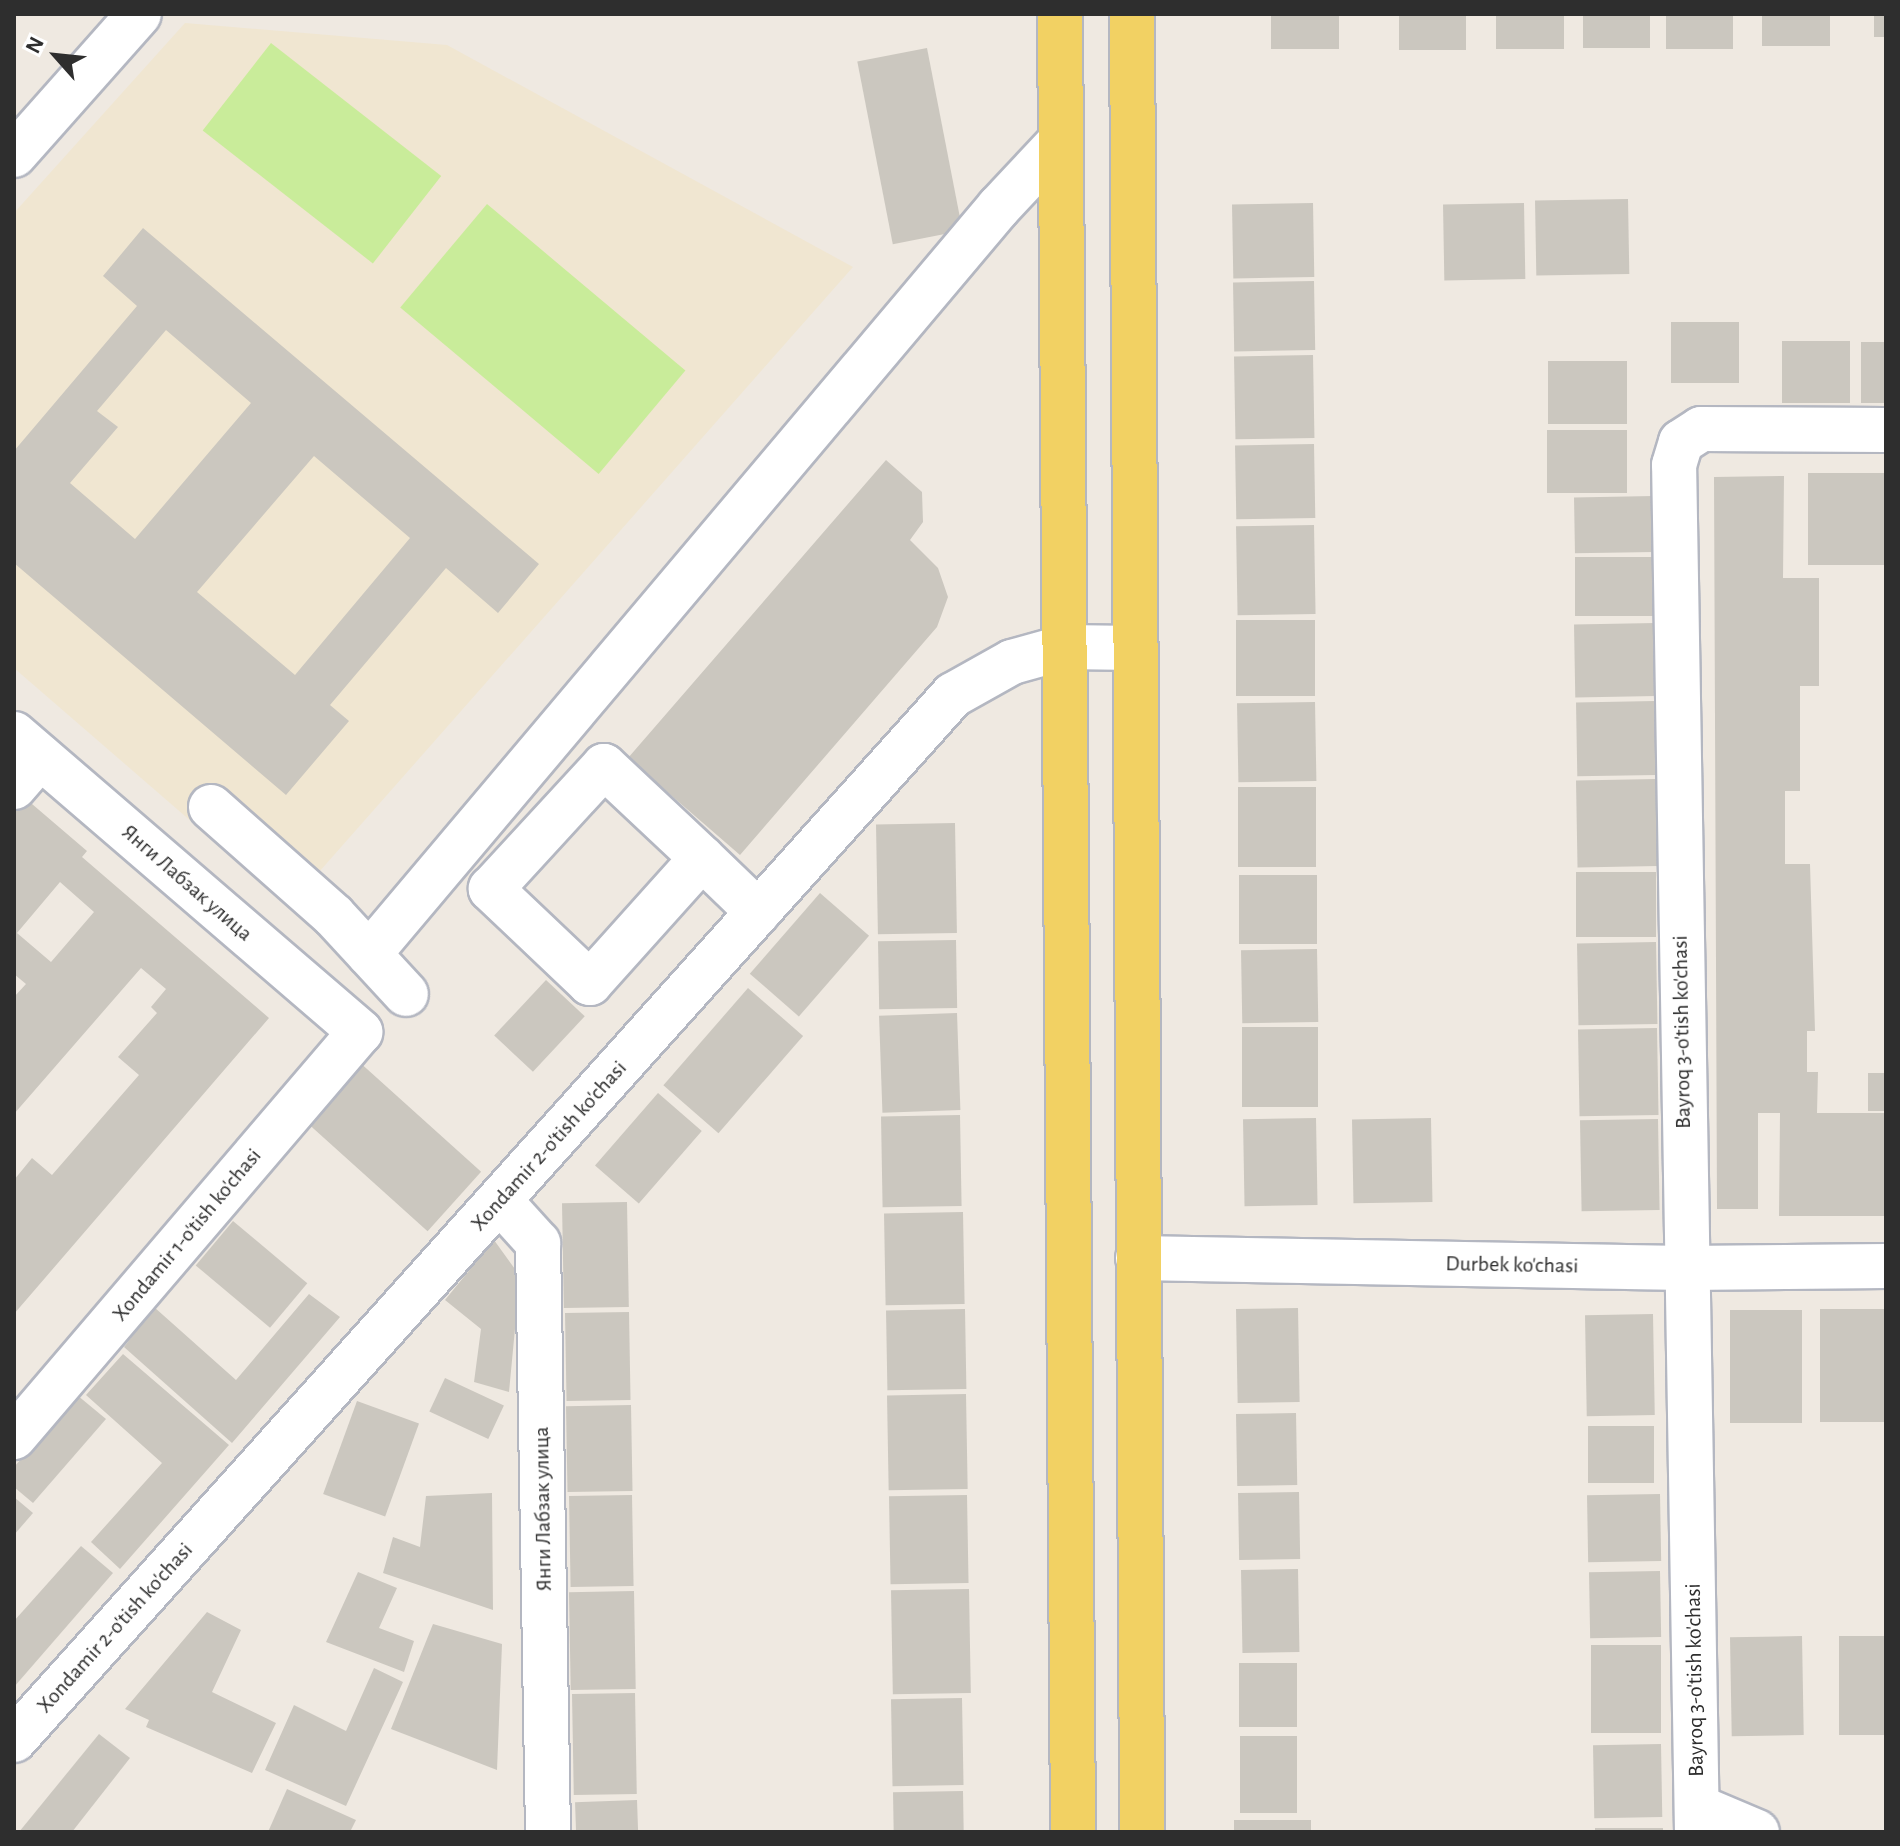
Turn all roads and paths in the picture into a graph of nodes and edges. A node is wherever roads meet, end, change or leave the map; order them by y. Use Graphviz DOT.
graph roads {
  1 [pos="139,14"];
  2 [pos="1060,14"];
  3 [pos="1132,14"];
  4 [pos="1057,145"];
  5 [pos="14,155"];
  6 [pos="1886,430"];
  7 [pos="1066,647"];
  8 [pos="1135,648"];
  9 [pos="23,759"];
  10 [pos="211,807"];
  11 [pos="702,858"];
  12 [pos="758,912"];
  13 [pos="369,954"];
  14 [pos="406,994"];
  15 [pos="360,1032"];
  16 [pos="500,1201"];
  17 [pos="1138,1258"];
  18 [pos="1886,1266"];
  19 [pos="1686,1268"];
  20 [pos="14,1437"];
  21 [pos="14,1740"];
  22 [pos="1698,1820"];
  23 [pos="548,1832"];
  24 [pos="1073,1832"];
  25 [pos="1142,1832"];
  26 [pos="1757,1832"];
  1 -- 5 [label="street"];
  2 -- 4 [label="main road"];
  3 -- 8 [label="main road"];
  4 -- 7 [label="main road"];
  4 -- 13 [label="street"];
  6 -- 19 [label="street, Bayroq 3-o'tish ko'chasi"];
  7 -- 8 [label="street, Xondamir 2-o'tish ko'chasi"];
  7 -- 12 [label="street, Xondamir 2-o'tish ko'chasi"];
  7 -- 24 [label="main road"];
  8 -- 17 [label="main road"];
  9 -- 15 [label="street, Янги Лабзак улица"];
  10 -- 13 [label="street"];
  11 -- 11 [label="street"];
  11 -- 12 [label="street"];
  12 -- 16 [label="street, Xondamir 2-o'tish ko'chasi"];
  13 -- 14 [label="street"];
  15 -- 20 [label="street, Xondamir 1-o'tish ko'chasi"];
  16 -- 21 [label="street, Xondamir 2-o'tish ko'chasi"];
  16 -- 23 [label="street, Янги Лабзак улица"];
  17 -- 19 [label="street, Durbek ko'chasi"];
  17 -- 25 [label="main road"];
  18 -- 19 [label="street, Durbek ko'chasi"];
  19 -- 22 [label="street, Bayroq 3-o'tish ko'chasi"];
  22 -- 26 [label="street"];
}
